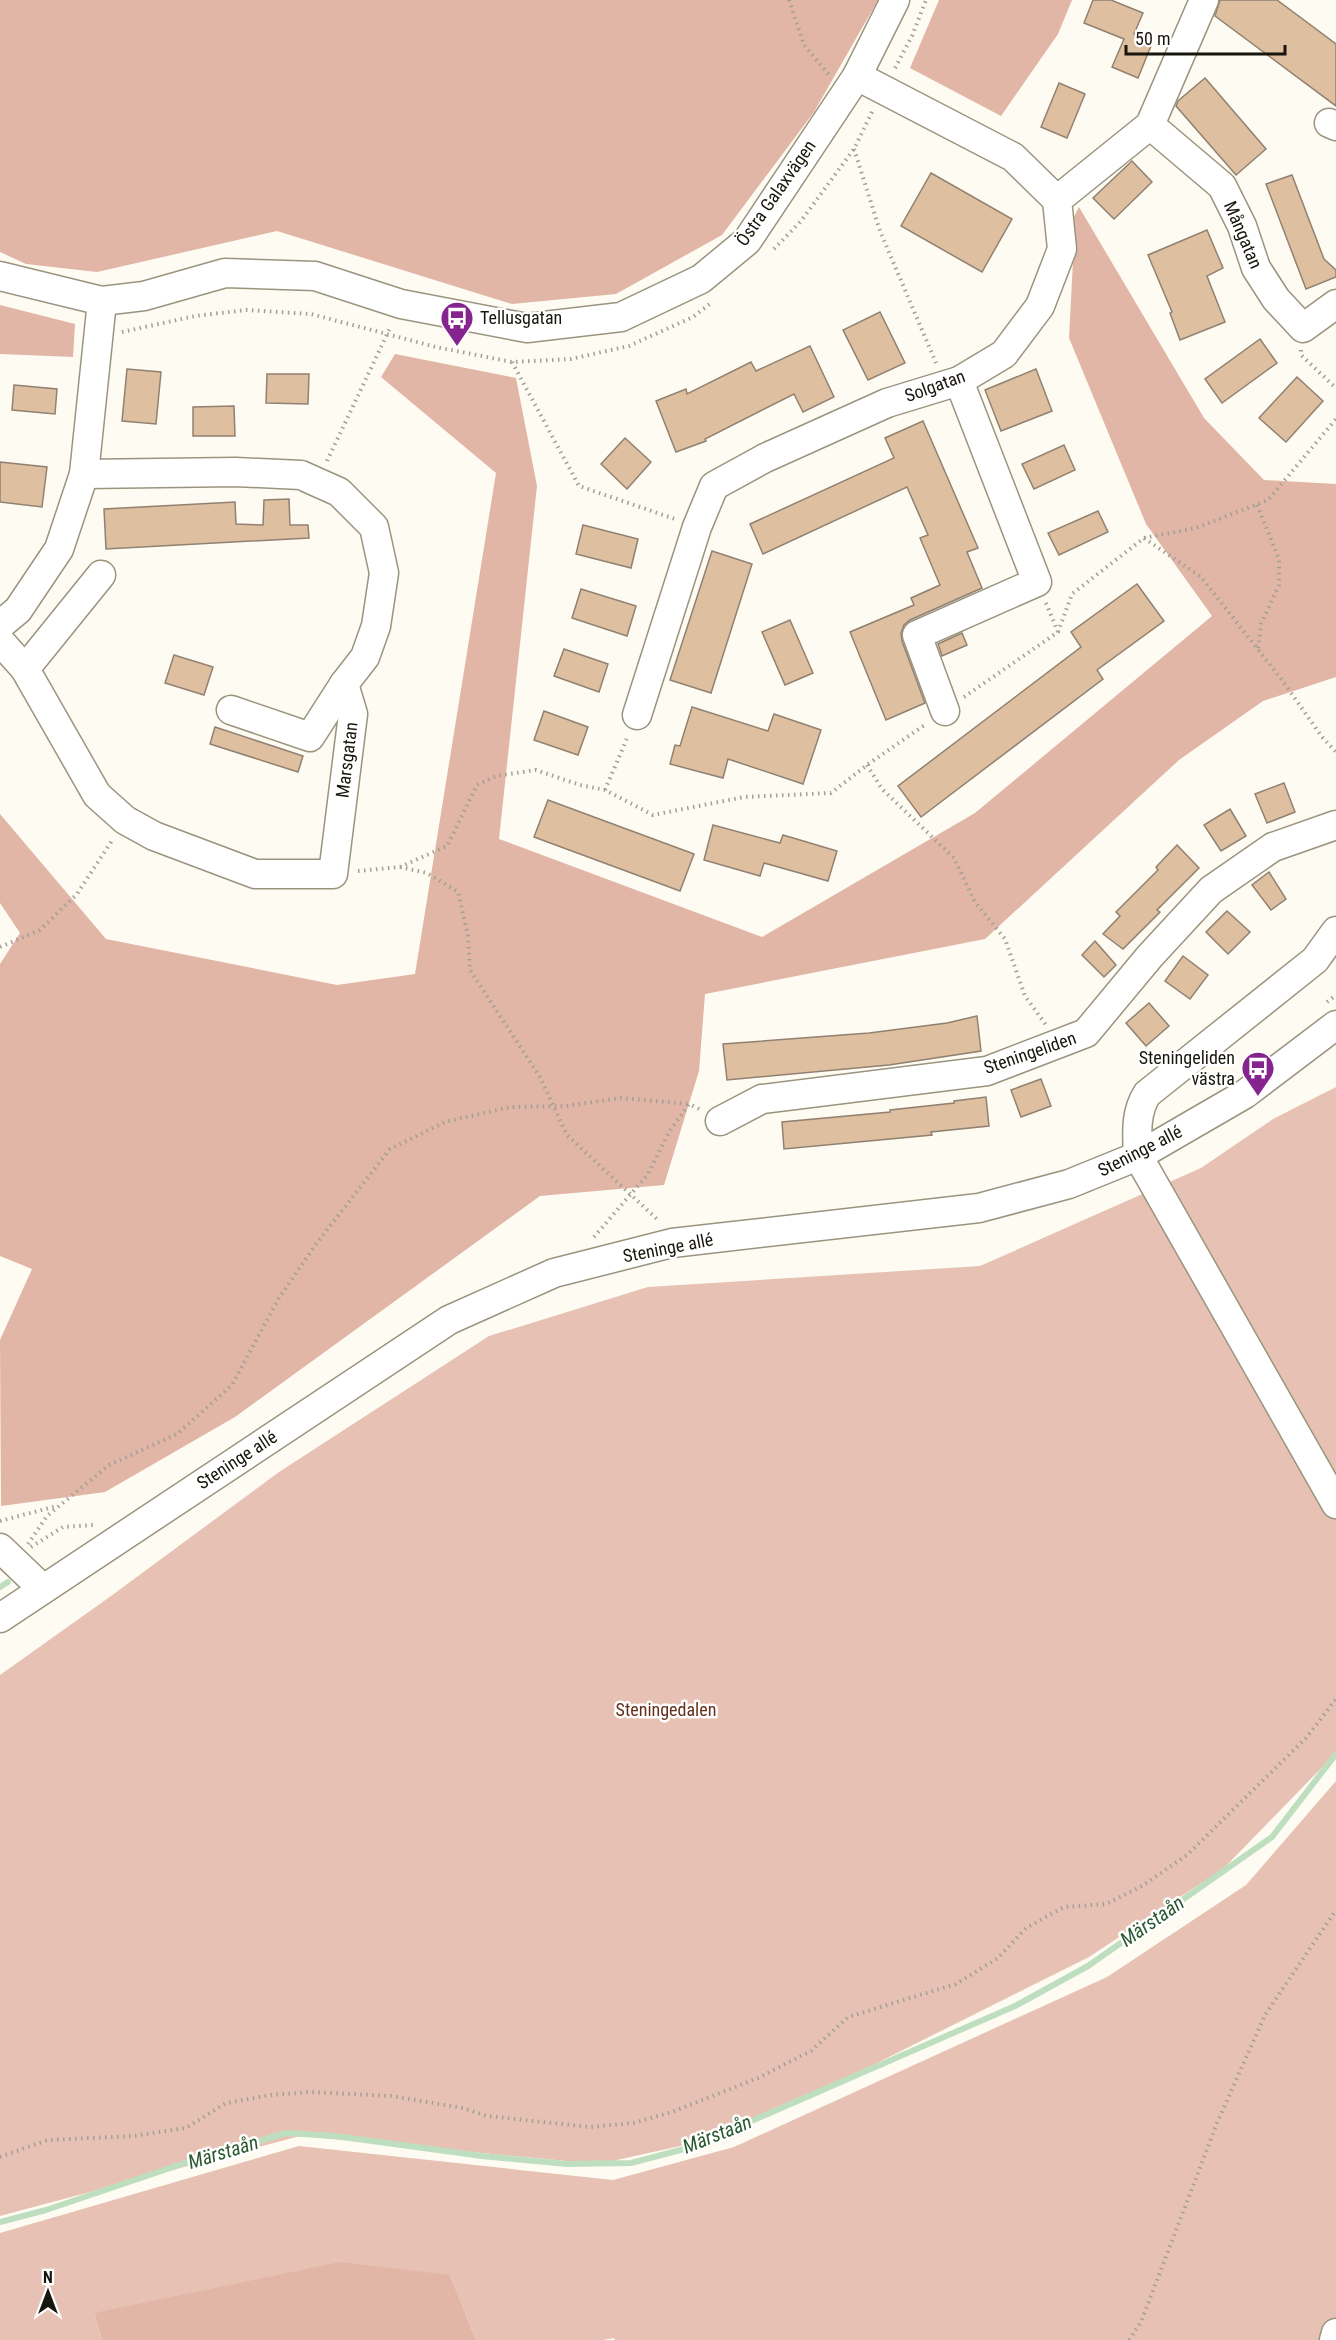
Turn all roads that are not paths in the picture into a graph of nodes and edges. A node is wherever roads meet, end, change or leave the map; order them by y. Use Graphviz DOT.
graph roads {
  1 [pos="895,0"];
  2 [pos="1204,0"];
  3 [pos="853,82"];
  4 [pos="1150,125"];
  5 [pos="1057,200"];
  6 [pos="0,276"];
  7 [pos="102,301"];
  8 [pos="1336,304"];
  9 [pos="952,382"];
  10 [pos="84,474"];
  11 [pos="43,573"];
  12 [pos="101,575"];
  13 [pos="80,602"];
  14 [pos="0,625"];
  15 [pos="0,640"];
  16 [pos="25,669"];
  17 [pos="344,684"];
  18 [pos="231,710"];
  19 [pos="945,711"];
  20 [pos="638,715"];
  21 [pos="1336,825"];
  22 [pos="1336,932"];
  23 [pos="1336,1025"];
  24 [pos="720,1120"];
  25 [pos="1138,1155"];
  26 [pos="1336,1504"];
  27 [pos="11,1550"];
  28 [pos="43,1589"];
  29 [pos="0,1618"];
  30 [pos="1336,2333"];
  31 [pos="1334,2340"];
  1 -- 3 [label="street, Östra Galaxvägen"];
  2 -- 4 [label="street"];
  3 -- 5 [label="street"];
  3 -- 7 [label="street, Östra Galaxvägen"];
  4 -- 5 [label="street"];
  4 -- 8 [label="street, Mångatan"];
  5 -- 9 [label="street, Solgatan"];
  6 -- 7 [label="street, Östra Galaxvägen"];
  7 -- 10 [label="street"];
  9 -- 19 [label="street"];
  9 -- 20 [label="street, Solgatan"];
  10 -- 11 [label="street"];
  10 -- 17 [label="street"];
  11 -- 13 [label="street"];
  11 -- 14 [label="street"];
  12 -- 13 [label="street"];
  13 -- 16 [label="street"];
  15 -- 16 [label="street"];
  16 -- 17 [label="street, Marsgatan"];
  17 -- 18 [label="street"];
  21 -- 24 [label="street, Steningeliden"];
  22 -- 25 [label="street"];
  23 -- 25 [label="street, Steninge allé"];
  25 -- 26 [label="street"];
  25 -- 28 [label="street, Steninge allé"];
  27 -- 28 [label="street"];
  28 -- 29 [label="street, Steninge allé"];
  30 -- 31 [label="street"];
}
